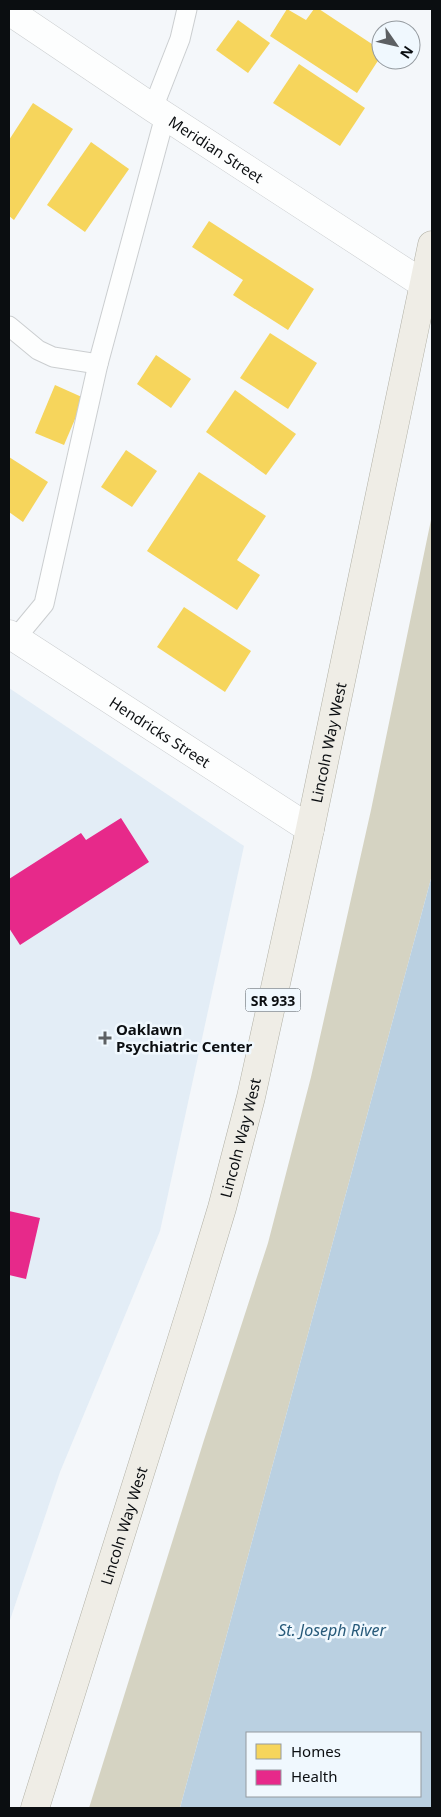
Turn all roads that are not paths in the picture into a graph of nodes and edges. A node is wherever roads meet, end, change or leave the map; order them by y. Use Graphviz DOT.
graph roads {
  1 [pos="188,9"];
  2 [pos="9,11"];
  3 [pos="159,112"];
  4 [pos="432,246"];
  5 [pos="425,285"];
  6 [pos="9,326"];
  7 [pos="98,364"];
  8 [pos="12,637"];
  9 [pos="310,829"];
  10 [pos="35,1808"];
  1 -- 3 [label="lane"];
  2 -- 3 [label="street, Meridian Street"];
  3 -- 5 [label="street, Meridian Street"];
  3 -- 7 [label="lane"];
  4 -- 5 [label="main road, Lincoln Way West / SR 933"];
  5 -- 9 [label="main road, Lincoln Way West / SR 933"];
  6 -- 7 [label="lane"];
  7 -- 8 [label="lane"];
  8 -- 9 [label="street, Hendricks Street"];
  9 -- 10 [label="main road, Lincoln Way West / SR 933"];
}
